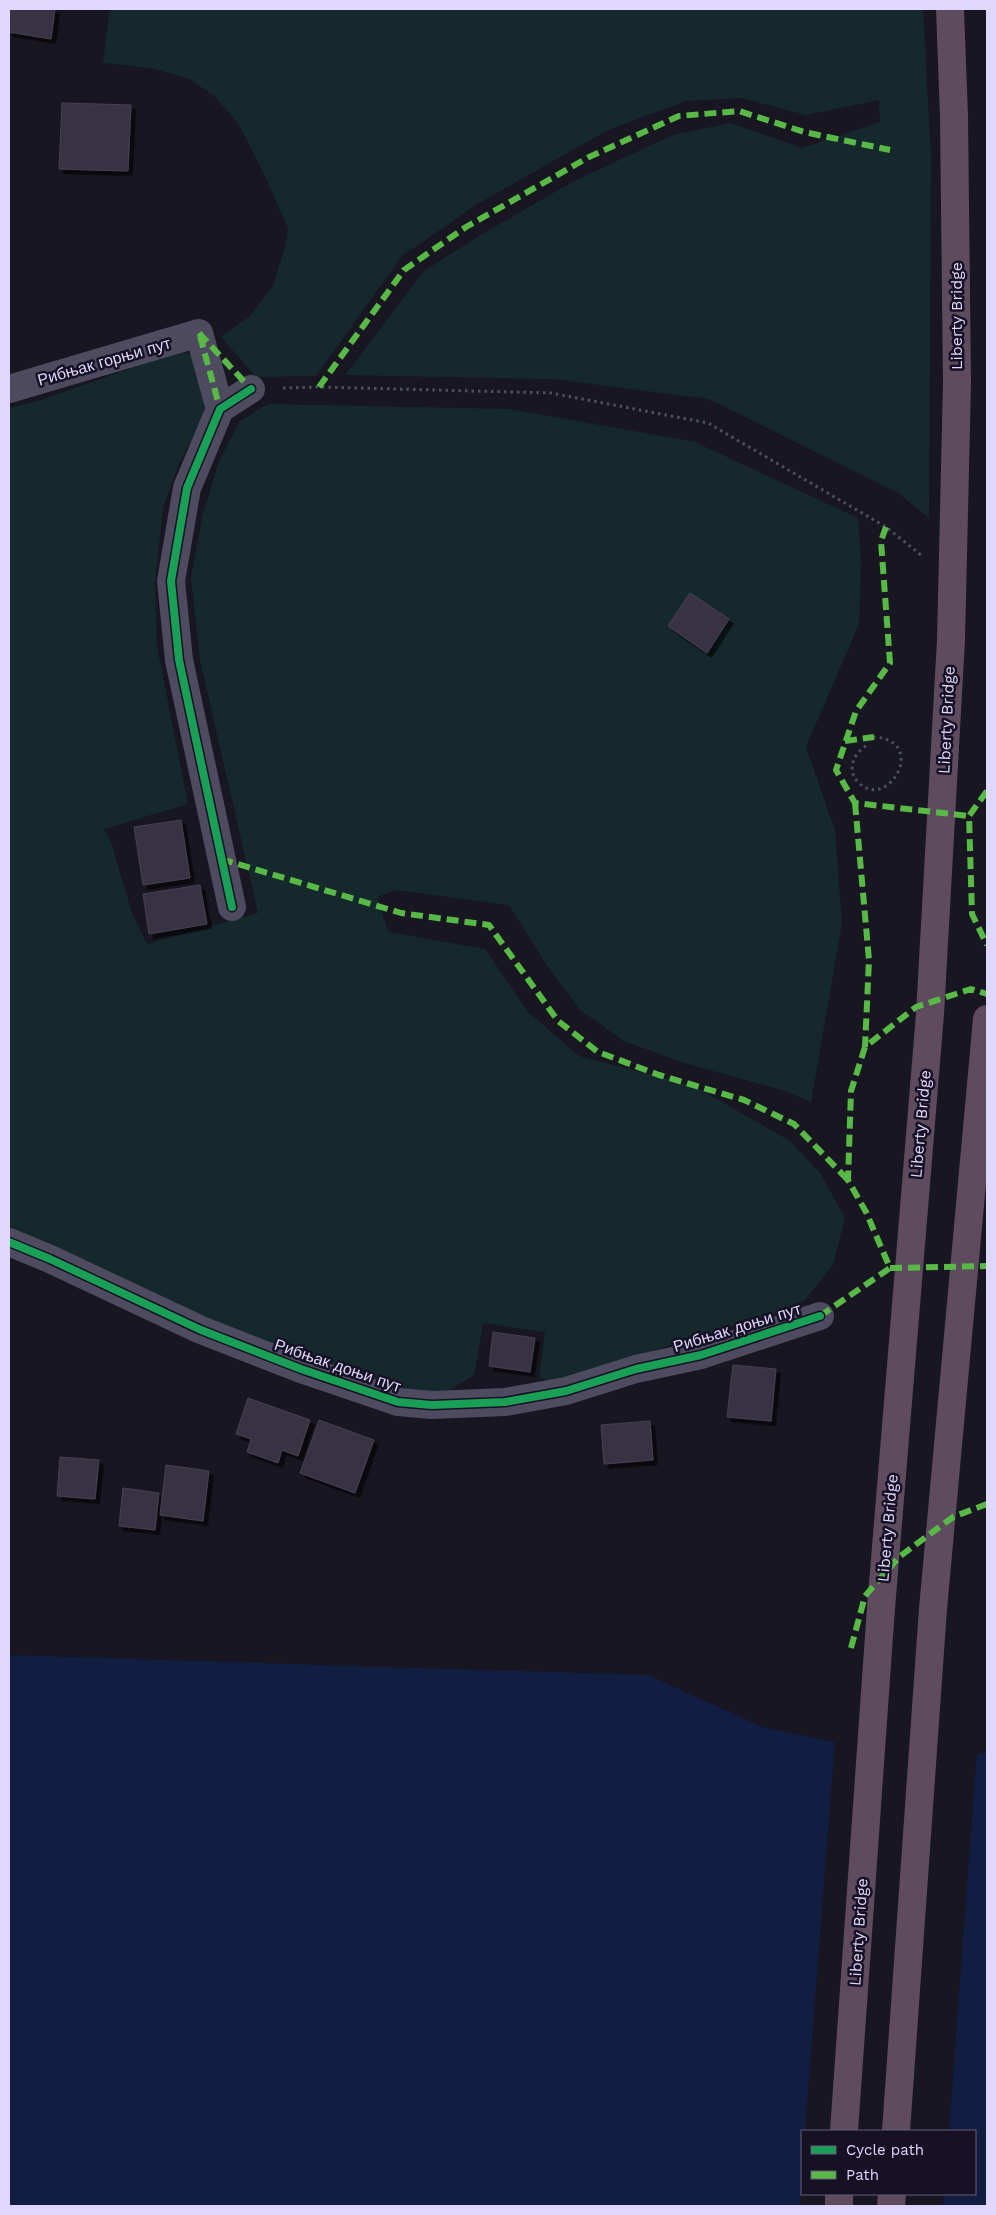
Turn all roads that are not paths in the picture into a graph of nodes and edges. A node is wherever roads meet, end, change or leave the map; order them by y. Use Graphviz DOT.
graph roads {
  1 [pos="950,9"];
  2 [pos="9,389"];
  3 [pos="251,389"];
  4 [pos="220,409"];
  5 [pos="232,907"];
  6 [pos="987,1019"];
  7 [pos="9,1242"];
  8 [pos="820,1316"];
  9 [pos="844,2130"];
  10 [pos="896,2130"];
  1 -- 9 [label="highway, Liberty Bridge, bridge"];
  2 -- 4 [label="street, Рибњак горњи пут"];
  3 -- 4 [label="street"];
  4 -- 5 [label="street"];
  6 -- 10 [label="highway"];
  7 -- 8 [label="street, Рибњак доњи пут"];
}
